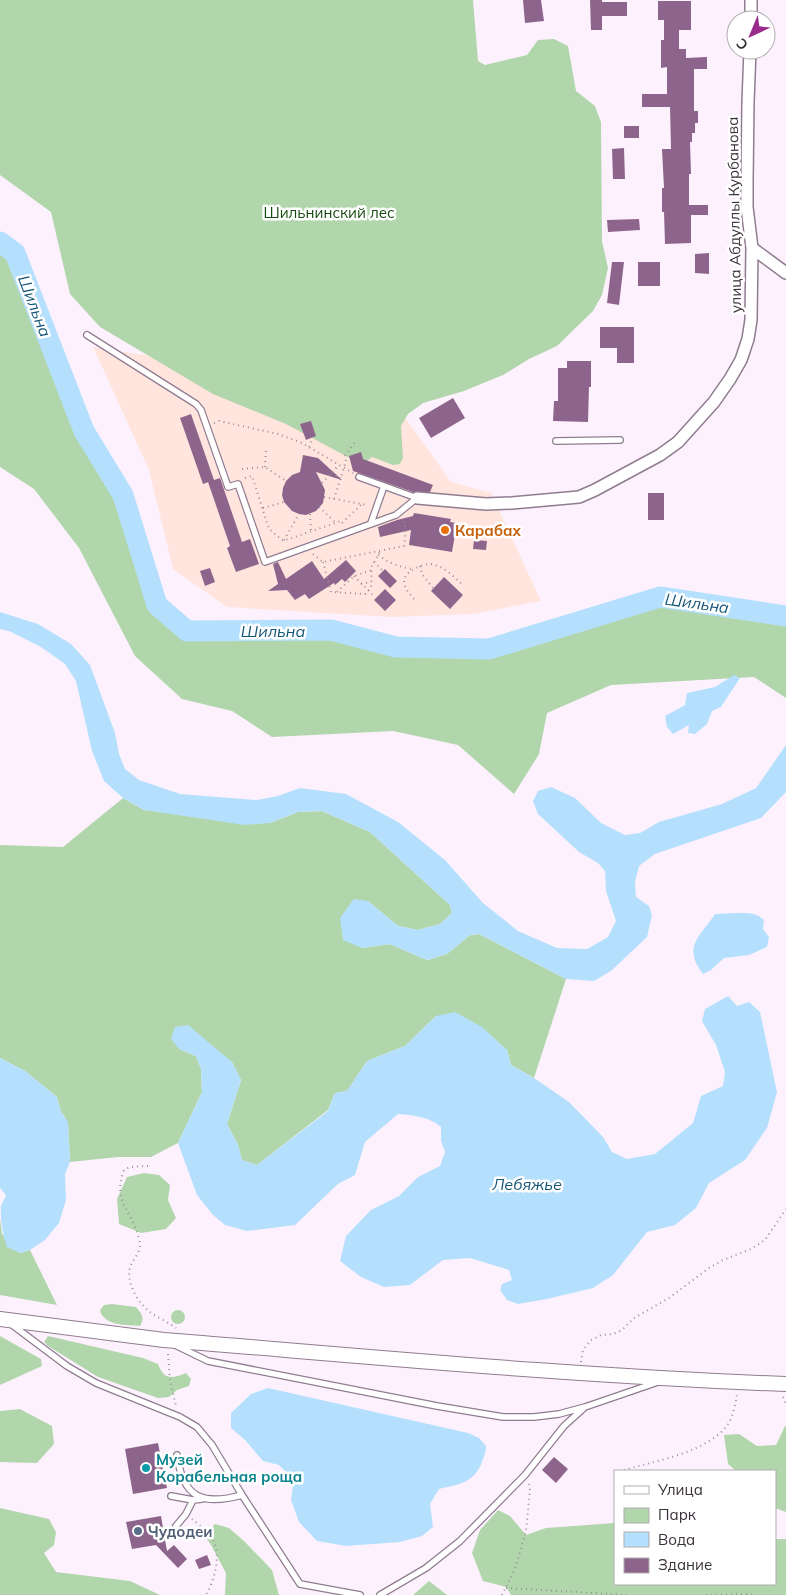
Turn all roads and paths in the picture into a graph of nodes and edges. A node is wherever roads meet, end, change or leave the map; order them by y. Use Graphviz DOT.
graph roads {
  1 [pos="750,60"];
  2 [pos="752,248"];
  3 [pos="786,273"];
  4 [pos="87,335"];
  5 [pos="207,426"];
  6 [pos="312,440"];
  7 [pos="620,440"];
  8 [pos="556,441"];
  9 [pos="355,442"];
  10 [pos="309,447"];
  11 [pos="266,448"];
  12 [pos="339,465"];
  13 [pos="265,467"];
  14 [pos="344,468"];
  15 [pos="242,469"];
  16 [pos="330,474"];
  17 [pos="341,477"];
  18 [pos="359,477"];
  19 [pos="286,482"];
  20 [pos="322,483"];
  21 [pos="238,484"];
  22 [pos="384,486"];
  23 [pos="324,497"];
  24 [pos="417,498"];
  25 [pos="334,499"];
  26 [pos="284,502"];
  27 [pos="363,503"];
  28 [pos="319,507"];
  29 [pos="263,508"];
  30 [pos="377,508"];
  31 [pos="402,511"];
  32 [pos="299,514"];
  33 [pos="310,514"];
  34 [pos="336,523"];
  35 [pos="371,523"];
  36 [pos="311,532"];
  37 [pos="283,541"];
  38 [pos="306,547"];
  39 [pos="381,550"];
  40 [pos="378,555"];
  41 [pos="323,562"];
  42 [pos="374,562"];
  43 [pos="420,566"];
  44 [pos="413,569"];
  45 [pos="372,570"];
  46 [pos="383,571"];
  47 [pos="352,577"];
  48 [pos="371,582"];
  49 [pos="339,583"];
  50 [pos="361,584"];
  51 [pos="463,585"];
  52 [pos="342,587"];
  53 [pos="433,588"];
  54 [pos="368,590"];
  55 [pos="337,592"];
  56 [pos="375,598"];
  57 [pos="414,599"];
  58 [pos="148,1166"];
  59 [pos="786,1209"];
  60 [pos="3,1319"];
  61 [pos="179,1329"];
  62 [pos="164,1340"];
  63 [pos="580,1374"];
  64 [pos="667,1380"];
  65 [pos="739,1382"];
  66 [pos="786,1384"];
  67 [pos="585,1407"];
  68 [pos="180,1417"];
  69 [pos="177,1454"];
  70 [pos="624,1470"];
  71 [pos="525,1475"];
  72 [pos="242,1495"];
  73 [pos="171,1496"];
  74 [pos="204,1499"];
  75 [pos="193,1500"];
  76 [pos="186,1514"];
  77 [pos="176,1526"];
  78 [pos="506,1588"];
  79 [pos="206,1595"];
  80 [pos="360,1595"];
  81 [pos="380,1595"];
  82 [pos="502,1595"];
  83 [pos="627,1595"];
  84 [pos="706,1595"];
  85 [pos="752,1595"];
  1 -- 2 [label="street, улица Абдуллы Курбанова"];
  2 -- 3 [label="street"];
  2 -- 24 [label="street, улица Абдуллы Курбанова"];
  4 -- 5 [label="lane"];
  5 -- 10 [label="path"];
  5 -- 21 [label="lane"];
  6 -- 10 [label="path"];
  7 -- 8 [label="lane"];
  9 -- 14 [label="path"];
  10 -- 12 [label="path"];
  11 -- 13 [label="path"];
  12 -- 14 [label="path"];
  12 -- 16 [label="path"];
  13 -- 15 [label="path"];
  13 -- 19 [label="path"];
  14 -- 17 [label="path"];
  14 -- 18 [label="path"];
  16 -- 17 [label="path"];
  16 -- 20 [label="path"];
  17 -- 25 [label="path"];
  18 -- 22 [label="lane"];
  21 -- 29 [label="path"];
  21 -- 38 [label="lane"];
  22 -- 24 [label="lane"];
  22 -- 30 [label="lane"];
  23 -- 25 [label="path"];
  24 -- 31 [label="lane"];
  25 -- 27 [label="path"];
  26 -- 29 [label="path"];
  27 -- 30 [label="path"];
  27 -- 34 [label="path"];
  28 -- 34 [label="path"];
  29 -- 37 [label="path"];
  30 -- 35 [label="lane"];
  31 -- 35 [label="lane"];
  31 -- 39 [label="path"];
  32 -- 37 [label="path"];
  33 -- 36 [label="path"];
  34 -- 36 [label="path"];
  35 -- 38 [label="lane"];
  36 -- 37 [label="path"];
  38 -- 41 [label="path"];
  39 -- 40 [label="path"];
  39 -- 41 [label="path"];
  40 -- 42 [label="path"];
  40 -- 44 [label="path"];
  41 -- 55 [label="path"];
  42 -- 45 [label="path"];
  42 -- 46 [label="path"];
  43 -- 44 [label="path"];
  43 -- 51 [label="path"];
  43 -- 53 [label="path"];
  44 -- 57 [label="path"];
  45 -- 47 [label="path"];
  45 -- 48 [label="path"];
  47 -- 50 [label="path"];
  47 -- 52 [label="path"];
  48 -- 50 [label="path"];
  48 -- 54 [label="path"];
  49 -- 52 [label="path"];
  50 -- 54 [label="path"];
  52 -- 55 [label="path"];
  54 -- 55 [label="path"];
  54 -- 56 [label="path"];
  58 -- 61 [label="path"];
  59 -- 63 [label="path"];
  60 -- 62 [label="street"];
  60 -- 68 [label="lane"];
  62 -- 63 [label="street"];
  62 -- 67 [label="lane"];
  62 -- 68 [label="path"];
  63 -- 64 [label="street"];
  64 -- 65 [label="street"];
  64 -- 67 [label="lane"];
  65 -- 66 [label="street"];
  65 -- 70 [label="path"];
  67 -- 71 [label="lane"];
  68 -- 72 [label="lane"];
  69 -- 74 [label="lane"];
  71 -- 78 [label="path"];
  71 -- 81 [label="lane"];
  72 -- 74 [label="lane"];
  72 -- 80 [label="lane"];
  73 -- 75 [label="lane"];
  74 -- 75 [label="lane"];
  75 -- 76 [label="lane"];
  76 -- 77 [label="lane"];
  76 -- 79 [label="path"];
  78 -- 82 [label="path"];
  78 -- 83 [label="path"];
  84 -- 85 [label="path"];
}
